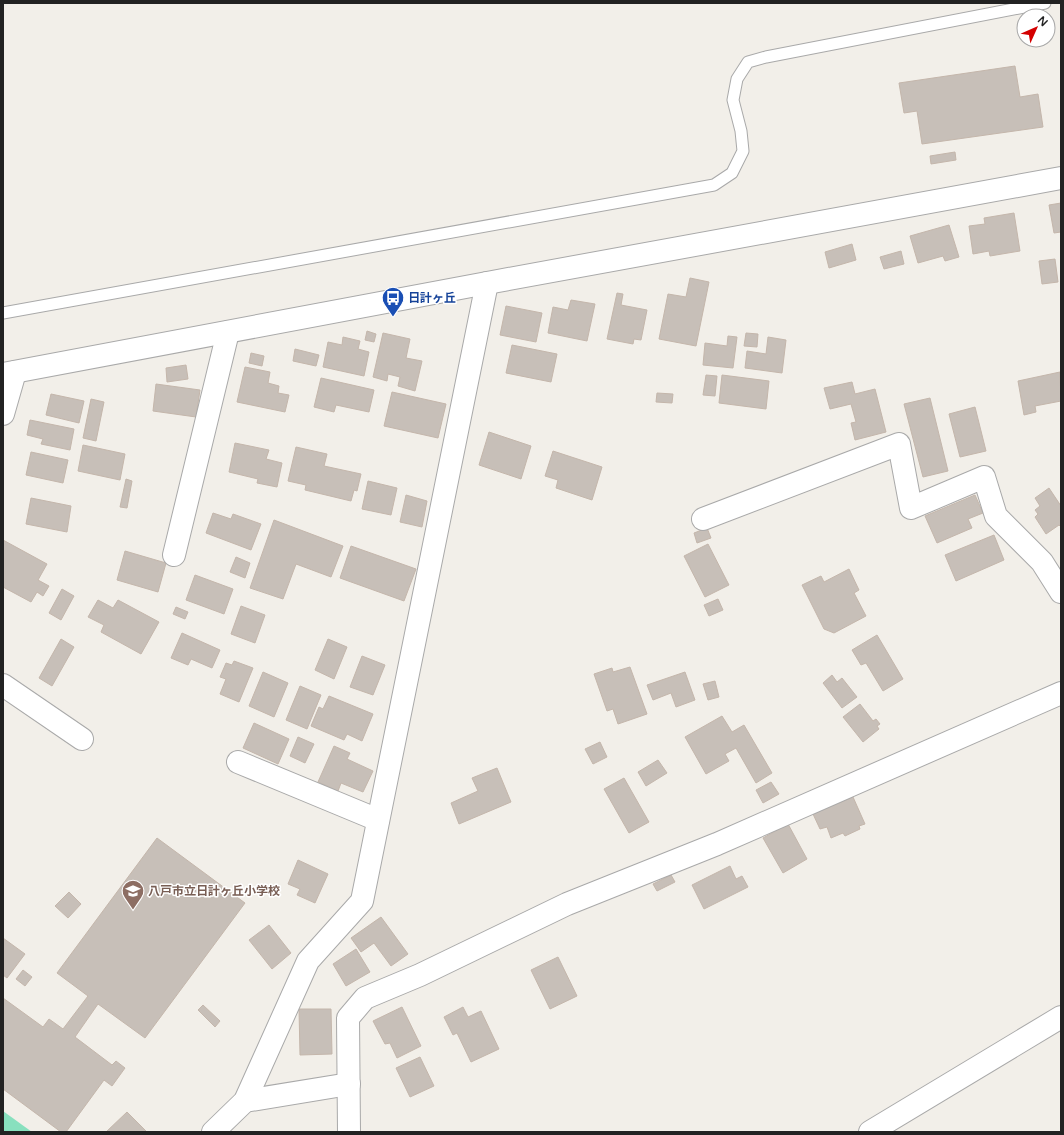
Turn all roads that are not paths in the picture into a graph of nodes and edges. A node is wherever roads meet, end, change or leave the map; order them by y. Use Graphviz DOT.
graph roads {
  1 [pos="1045,3"];
  2 [pos="1061,178"];
  3 [pos="487,283"];
  4 [pos="3,313"];
  5 [pos="228,332"];
  6 [pos="9,373"];
  7 [pos="3,414"];
  8 [pos="703,519"];
  9 [pos="174,555"];
  10 [pos="1061,592"];
  11 [pos="3,685"];
  12 [pos="1061,693"];
  13 [pos="82,739"];
  14 [pos="238,762"];
  15 [pos="378,820"];
  16 [pos="1061,1017"];
  17 [pos="349,1084"];
  18 [pos="245,1101"];
  19 [pos="213,1132"];
  20 [pos="349,1132"];
  21 [pos="870,1132"];
  1 -- 4 [label="lane"];
  2 -- 3 [label="street"];
  3 -- 5 [label="street"];
  3 -- 15 [label="street"];
  5 -- 6 [label="street"];
  5 -- 9 [label="street"];
  6 -- 7 [label="street"];
  8 -- 10 [label="street"];
  11 -- 13 [label="street"];
  12 -- 17 [label="street"];
  14 -- 15 [label="street"];
  15 -- 18 [label="street"];
  16 -- 21 [label="street"];
  17 -- 18 [label="street"];
  17 -- 20 [label="street"];
  18 -- 19 [label="street"];
}
